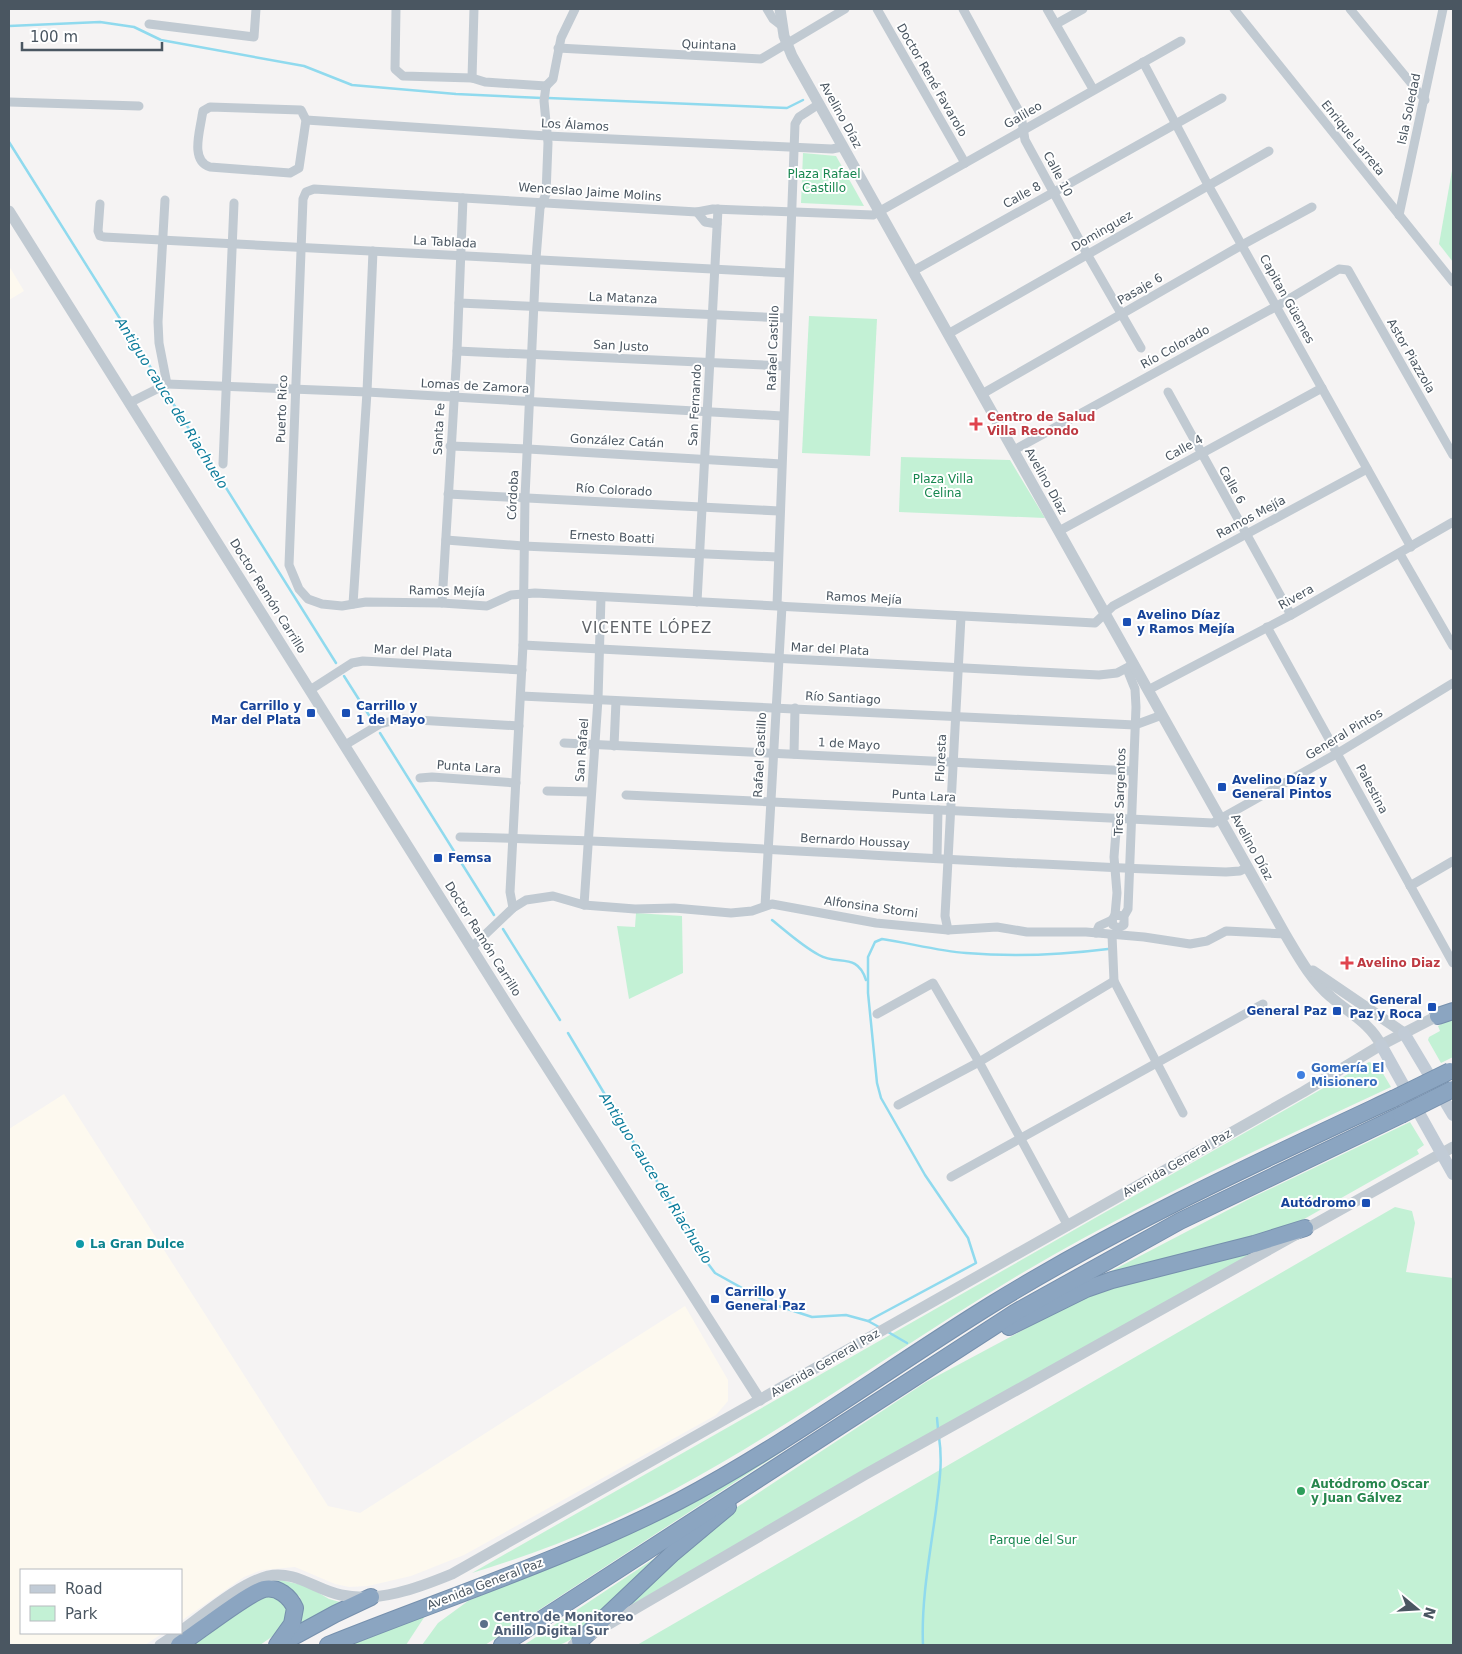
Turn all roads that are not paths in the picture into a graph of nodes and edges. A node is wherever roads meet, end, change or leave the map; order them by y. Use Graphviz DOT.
graph roads {
  1 [pos="256,9"];
  2 [pos="396,9"];
  3 [pos="474,9"];
  4 [pos="575,9"];
  5 [pos="767,9"];
  6 [pos="780,9"];
  7 [pos="844,9"];
  8 [pos="877,9"];
  9 [pos="963,9"];
  10 [pos="1047,9"];
  11 [pos="1082,9"];
  12 [pos="1234,9"];
  13 [pos="1350,9"];
  14 [pos="1443,9"];
  15 [pos="149,24"];
  16 [pos="1056,24"];
  17 [pos="782,26"];
  18 [pos="1181,40"];
  19 [pos="787,44"];
  20 [pos="558,48"];
  21 [pos="1143,62"];
  22 [pos="472,78"];
  23 [pos="1093,89"];
  24 [pos="544,94"];
  25 [pos="1222,98"];
  26 [pos="1425,100"];
  27 [pos="9,102"];
  28 [pos="819,104"];
  29 [pos="139,106"];
  30 [pos="306,120"];
  31 [pos="1176,124"];
  32 [pos="1024,129"];
  33 [pos="547,136"];
  34 [pos="842,147"];
  35 [pos="793,148"];
  36 [pos="1269,151"];
  37 [pos="965,163"];
  38 [pos="1208,185"];
  39 [pos="1054,192"];
  40 [pos="463,198"];
  41 [pos="302,199"];
  42 [pos="165,200"];
  43 [pos="543,202"];
  44 [pos="234,203"];
  45 [pos="100,204"];
  46 [pos="1312,207"];
  47 [pos="718,210"];
  48 [pos="9,212"];
  49 [pos="698,212"];
  50 [pos="790,213"];
  51 [pos="880,213"];
  52 [pos="1399,215"];
  53 [pos="717,224"];
  54 [pos="163,240"];
  55 [pos="232,244"];
  56 [pos="1242,245"];
  57 [pos="301,248"];
  58 [pos="373,251"];
  59 [pos="1087,254"];
  60 [pos="460,256"];
  61 [pos="536,259"];
  62 [pos="715,269"];
  63 [pos="1348,270"];
  64 [pos="912,271"];
  65 [pos="788,273"];
  66 [pos="1453,282"];
  67 [pos="459,303"];
  68 [pos="1277,306"];
  69 [pos="534,307"];
  70 [pos="712,314"];
  71 [pos="1121,314"];
  72 [pos="786,318"];
  73 [pos="948,334"];
  74 [pos="1141,348"];
  75 [pos="457,351"];
  76 [pos="533,354"];
  77 [pos="709,362"];
  78 [pos="784,366"];
  79 [pos="167,384"];
  80 [pos="228,387"];
  81 [pos="1322,388"];
  82 [pos="295,390"];
  83 [pos="367,392"];
  84 [pos="1168,392"];
  85 [pos="982,394"];
  86 [pos="453,397"];
  87 [pos="531,402"];
  88 [pos="129,403"];
  89 [pos="707,412"];
  90 [pos="782,416"];
  91 [pos="450,446"];
  92 [pos="528,448"];
  93 [pos="1014,450"];
  94 [pos="1201,453"];
  95 [pos="1453,455"];
  96 [pos="705,459"];
  97 [pos="223,464"];
  98 [pos="781,464"];
  99 [pos="1367,469"];
  100 [pos="448,494"];
  101 [pos="525,497"];
  102 [pos="703,507"];
  103 [pos="779,511"];
  104 [pos="1453,522"];
  105 [pos="1059,531"];
  106 [pos="1245,534"];
  107 [pos="446,540"];
  108 [pos="523,546"];
  109 [pos="1411,547"];
  110 [pos="701,554"];
  111 [pos="1400,554"];
  112 [pos="777,557"];
  113 [pos="525,593"];
  114 [pos="601,597"];
  115 [pos="697,602"];
  116 [pos="442,603"];
  117 [pos="322,604"];
  118 [pos="353,604"];
  119 [pos="779,605"];
  120 [pos="1105,614"];
  121 [pos="1290,615"];
  122 [pos="961,616"];
  123 [pos="1267,627"];
  124 [pos="523,644"];
  125 [pos="1453,646"];
  126 [pos="600,649"];
  127 [pos="779,659"];
  128 [pos="959,667"];
  129 [pos="1130,667"];
  130 [pos="522,670"];
  131 [pos="1453,684"];
  132 [pos="310,690"];
  133 [pos="1148,690"];
  134 [pos="520,696"];
  135 [pos="598,699"];
  136 [pos="616,701"];
  137 [pos="775,707"];
  138 [pos="795,708"];
  139 [pos="1162,715"];
  140 [pos="956,716"];
  141 [pos="1135,724"];
  142 [pos="519,726"];
  143 [pos="564,743"];
  144 [pos="345,745"];
  145 [pos="595,746"];
  146 [pos="614,746"];
  147 [pos="773,753"];
  148 [pos="1338,753"];
  149 [pos="794,754"];
  150 [pos="953,762"];
  151 [pos="1132,771"];
  152 [pos="420,778"];
  153 [pos="516,783"];
  154 [pos="547,791"];
  155 [pos="591,792"];
  156 [pos="626,795"];
  157 [pos="770,801"];
  158 [pos="938,810"];
  159 [pos="950,810"];
  160 [pos="1117,819"];
  161 [pos="1132,820"];
  162 [pos="1221,820"];
  163 [pos="460,837"];
  164 [pos="513,838"];
  165 [pos="588,840"];
  166 [pos="768,849"];
  167 [pos="937,857"];
  168 [pos="949,858"];
  169 [pos="1453,861"];
  170 [pos="1248,867"];
  171 [pos="1114,868"];
  172 [pos="1129,869"];
  173 [pos="1410,886"];
  174 [pos="584,905"];
  175 [pos="765,906"];
  176 [pos="513,908"];
  177 [pos="1117,917"];
  178 [pos="948,930"];
  179 [pos="1096,933"];
  180 [pos="1284,934"];
  181 [pos="1112,935"];
  182 [pos="472,947"];
  183 [pos="1302,962"];
  184 [pos="1453,963"];
  185 [pos="1114,981"];
  186 [pos="1263,1004"];
  187 [pos="1453,1006"];
  188 [pos="877,1014"];
  189 [pos="1446,1014"];
  190 [pos="1404,1033"];
  191 [pos="1381,1045"];
  192 [pos="978,1062"];
  193 [pos="1158,1062"];
  194 [pos="1452,1070"];
  195 [pos="1453,1090"];
  196 [pos="898,1106"];
  197 [pos="1183,1113"];
  198 [pos="1453,1115"];
  199 [pos="1021,1140"];
  200 [pos="1448,1150"];
  201 [pos="1453,1174"];
  202 [pos="951,1177"];
  203 [pos="1068,1226"];
  204 [pos="1305,1228"];
  205 [pos="933,1364"];
  206 [pos="760,1400"];
  207 [pos="748,1485"];
  208 [pos="372,1597"];
  209 [pos="182,1631"];
  210 [pos="177,1634"];
  211 [pos="576,1643"];
  212 [pos="160,1645"];
  213 [pos="179,1645"];
  214 [pos="277,1645"];
  215 [pos="328,1645"];
  216 [pos="502,1645"];
  1 -- 15 [label="street"];
  2 -- 22 [label="street"];
  3 -- 22 [label="street"];
  4 -- 20 [label="street"];
  5 -- 17 [label="street"];
  6 -- 17 [label="street, Avelino Díaz"];
  7 -- 19 [label="street, Quintana"];
  8 -- 37 [label="street, Doctor René Favarolo"];
  9 -- 32 [label="street, Calle 10"];
  10 -- 16 [label="street"];
  11 -- 16 [label="street"];
  12 -- 52 [label="street, Enrique Larreta"];
  13 -- 26 [label="street"];
  14 -- 26 [label="street, Isla Soledad"];
  16 -- 23 [label="street"];
  17 -- 19 [label="street, Avelino Díaz"];
  18 -- 21 [label="street, Galileo"];
  19 -- 20 [label="street, Quintana"];
  19 -- 28 [label="street, Avelino Díaz"];
  20 -- 24 [label="street"];
  21 -- 23 [label="street, Galileo"];
  21 -- 31 [label="street, Capitan Güemes"];
  22 -- 24 [label="street"];
  23 -- 32 [label="street, Galileo"];
  24 -- 33 [label="street, Córdoba"];
  25 -- 31 [label="street, Calle 8"];
  26 -- 52 [label="street, Isla Soledad"];
  27 -- 29 [label="street"];
  28 -- 34 [label="street, Avelino Díaz"];
  28 -- 35 [label="street, Rafael Castillo"];
  30 -- 30 [label="street"];
  30 -- 33 [label="street, Los Álamos"];
  31 -- 38 [label="street, Capitan Güemes"];
  31 -- 39 [label="street, Calle 8"];
  32 -- 37 [label="street, Galileo"];
  32 -- 39 [label="street, Calle 10"];
  33 -- 35 [label="street, Los Álamos"];
  33 -- 43 [label="street, Córdoba"];
  34 -- 35 [label="street, Los Álamos"];
  34 -- 51 [label="street, Avelino Díaz"];
  35 -- 50 [label="street, Rafael Castillo"];
  36 -- 38 [label="street, Dominguez"];
  37 -- 51 [label="street, Galileo"];
  38 -- 56 [label="street, Capitan Güemes"];
  38 -- 59 [label="street, Dominguez"];
  39 -- 59 [label="street, Calle 10"];
  39 -- 64 [label="street, Calle 8"];
  40 -- 41 [label="street, Wenceslao Jaime Molins"];
  40 -- 43 [label="street, Wenceslao Jaime Molins"];
  40 -- 60 [label="street, Santa Fe"];
  41 -- 57 [label="street, Puerto Rico"];
  42 -- 54 [label="street"];
  43 -- 49 [label="street, Wenceslao Jaime Molins"];
  43 -- 61 [label="street, Córdoba"];
  44 -- 55 [label="street"];
  45 -- 54 [label="street, La Tablada"];
  46 -- 56 [label="street, Pasaje 6"];
  47 -- 49 [label="street, Wenceslao Jaime Molins"];
  47 -- 50 [label="street, Wenceslao Jaime Molins"];
  47 -- 53 [label="street, San Fernando"];
  48 -- 88 [label="street, Doctor Ramón Carrillo"];
  49 -- 53 [label="street"];
  50 -- 51 [label="street, Wenceslao Jaime Molins"];
  50 -- 65 [label="street, Rafael Castillo"];
  51 -- 64 [label="street, Avelino Díaz"];
  52 -- 66 [label="street, Enrique Larreta"];
  53 -- 62 [label="street, San Fernando"];
  54 -- 55 [label="street, La Tablada"];
  54 -- 79 [label="street"];
  55 -- 57 [label="street, La Tablada"];
  55 -- 80 [label="street"];
  56 -- 68 [label="street, Capitan Güemes"];
  56 -- 71 [label="street, Pasaje 6"];
  57 -- 58 [label="street, La Tablada"];
  57 -- 82 [label="street, Puerto Rico"];
  58 -- 60 [label="street, La Tablada"];
  58 -- 83 [label="street"];
  59 -- 71 [label="street, Calle 10"];
  59 -- 73 [label="street, Dominguez"];
  60 -- 61 [label="street, La Tablada"];
  60 -- 67 [label="street, Santa Fe"];
  61 -- 62 [label="street, La Tablada"];
  61 -- 69 [label="street, Córdoba"];
  62 -- 65 [label="street, La Tablada"];
  62 -- 70 [label="street, San Fernando"];
  63 -- 68 [label="street, Río Colorado"];
  63 -- 95 [label="street, Astor Piazzola"];
  64 -- 73 [label="street, Avelino Díaz"];
  65 -- 72 [label="street, Rafael Castillo"];
  67 -- 69 [label="street, La Matanza"];
  67 -- 75 [label="street, Santa Fe"];
  68 -- 81 [label="street, Capitan Güemes"];
  68 -- 93 [label="street, Río Colorado"];
  69 -- 70 [label="street, La Matanza"];
  69 -- 76 [label="street, Córdoba"];
  70 -- 72 [label="street, La Matanza"];
  70 -- 77 [label="street, San Fernando"];
  71 -- 74 [label="street, Calle 10"];
  71 -- 85 [label="street, Pasaje 6"];
  72 -- 78 [label="street, Rafael Castillo"];
  73 -- 85 [label="street, Avelino Díaz"];
  75 -- 76 [label="street, San Justo"];
  75 -- 86 [label="street, Santa Fe"];
  76 -- 77 [label="street, San Justo"];
  76 -- 87 [label="street, Córdoba"];
  77 -- 78 [label="street, San Justo"];
  77 -- 89 [label="street, San Fernando"];
  78 -- 90 [label="street, Rafael Castillo"];
  79 -- 80 [label="street, Lomas de Zamora"];
  79 -- 88 [label="street"];
  80 -- 82 [label="street, Lomas de Zamora"];
  80 -- 97 [label="street"];
  81 -- 94 [label="street, Calle 4"];
  81 -- 99 [label="street, Capitan Güemes"];
  82 -- 83 [label="street, Lomas de Zamora"];
  82 -- 117 [label="street, Puerto Rico"];
  83 -- 86 [label="street, Lomas de Zamora"];
  83 -- 118 [label="street"];
  84 -- 94 [label="street, Calle 6"];
  85 -- 93 [label="street, Avelino Díaz"];
  86 -- 87 [label="street, Lomas de Zamora"];
  86 -- 91 [label="street, Santa Fe"];
  87 -- 89 [label="street, Lomas de Zamora"];
  87 -- 92 [label="street, Córdoba"];
  88 -- 132 [label="street, Doctor Ramón Carrillo"];
  89 -- 90 [label="street, Lomas de Zamora"];
  89 -- 96 [label="street, San Fernando"];
  90 -- 98 [label="street, Rafael Castillo"];
  91 -- 92 [label="street, González Catán"];
  91 -- 100 [label="street, Santa Fe"];
  92 -- 96 [label="street, González Catán"];
  92 -- 101 [label="street, Córdoba"];
  93 -- 105 [label="street, Avelino Díaz"];
  94 -- 105 [label="street, Calle 4"];
  94 -- 106 [label="street, Calle 6"];
  96 -- 98 [label="street, González Catán"];
  96 -- 102 [label="street, San Fernando"];
  98 -- 103 [label="street, Rafael Castillo"];
  99 -- 106 [label="street, Ramos Mejía"];
  99 -- 109 [label="street, Capitan Güemes"];
  100 -- 101 [label="street, Río Colorado"];
  100 -- 107 [label="street, Santa Fe"];
  101 -- 102 [label="street, Río Colorado"];
  101 -- 108 [label="street, Córdoba"];
  102 -- 103 [label="street, Río Colorado"];
  102 -- 110 [label="street, San Fernando"];
  103 -- 112 [label="street, Rafael Castillo"];
  104 -- 109 [label="street, Rivera"];
  105 -- 120 [label="street, Avelino Díaz"];
  106 -- 120 [label="street, Ramos Mejía"];
  106 -- 121 [label="street, Calle 6"];
  107 -- 108 [label="street, Ernesto Boatti"];
  107 -- 116 [label="street, Santa Fe"];
  108 -- 110 [label="street, Ernesto Boatti"];
  108 -- 113 [label="street, Córdoba"];
  109 -- 111 [label="street, Rivera"];
  110 -- 112 [label="street, Ernesto Boatti"];
  110 -- 115 [label="street, San Fernando"];
  111 -- 121 [label="street, Rivera"];
  111 -- 125 [label="street"];
  112 -- 119 [label="street, Rafael Castillo"];
  113 -- 114 [label="street, Ramos Mejía"];
  113 -- 116 [label="street, Ramos Mejía"];
  113 -- 124 [label="street, Córdoba"];
  114 -- 115 [label="street, Ramos Mejía"];
  114 -- 126 [label="street, San Rafael"];
  115 -- 119 [label="street, Ramos Mejía"];
  116 -- 118 [label="street, Ramos Mejía"];
  117 -- 118 [label="street, Ramos Mejía"];
  119 -- 122 [label="street, Ramos Mejía"];
  119 -- 127 [label="street, Rafael Castillo"];
  120 -- 122 [label="street, Ramos Mejía"];
  120 -- 129 [label="street, Avelino Díaz"];
  121 -- 123 [label="street, Rivera"];
  122 -- 128 [label="street, Floresta"];
  123 -- 133 [label="street, Rivera"];
  123 -- 148 [label="street, Palestina"];
  124 -- 126 [label="street, Mar del Plata"];
  124 -- 130 [label="street, Córdoba"];
  126 -- 127 [label="street, Mar del Plata"];
  126 -- 135 [label="street, San Rafael"];
  127 -- 128 [label="street, Mar del Plata"];
  127 -- 137 [label="street, Rafael Castillo"];
  128 -- 129 [label="street, Mar del Plata"];
  128 -- 140 [label="street, Floresta"];
  129 -- 133 [label="street, Avelino Díaz"];
  129 -- 141 [label="street, Tres Sargentos"];
  130 -- 132 [label="street, Mar del Plata"];
  130 -- 134 [label="street, Córdoba"];
  131 -- 148 [label="street, General Pintos"];
  132 -- 144 [label="street, Doctor Ramón Carrillo"];
  133 -- 139 [label="street, Avelino Díaz"];
  134 -- 135 [label="street, Río Santiago"];
  134 -- 142 [label="street, Córdoba"];
  135 -- 136 [label="street, Río Santiago"];
  135 -- 145 [label="street, San Rafael"];
  136 -- 137 [label="street, Río Santiago"];
  136 -- 146 [label="street"];
  137 -- 138 [label="street, Río Santiago"];
  137 -- 147 [label="street, Rafael Castillo"];
  138 -- 140 [label="street, Río Santiago"];
  138 -- 149 [label="street"];
  139 -- 141 [label="street, Río Santiago"];
  139 -- 162 [label="street, Avelino Díaz"];
  140 -- 141 [label="street, Río Santiago"];
  140 -- 150 [label="street, Floresta"];
  141 -- 151 [label="street, Tres Sargentos"];
  142 -- 144 [label="street"];
  142 -- 153 [label="street, Córdoba"];
  143 -- 145 [label="street, 1 de Mayo"];
  144 -- 182 [label="street, Doctor Ramón Carrillo"];
  145 -- 146 [label="street, 1 de Mayo"];
  145 -- 155 [label="street, San Rafael"];
  146 -- 147 [label="street, 1 de Mayo"];
  147 -- 149 [label="street, 1 de Mayo"];
  147 -- 157 [label="street, Rafael Castillo"];
  148 -- 162 [label="street, General Pintos"];
  148 -- 173 [label="street, Palestina"];
  149 -- 150 [label="street, 1 de Mayo"];
  150 -- 151 [label="street, 1 de Mayo"];
  150 -- 159 [label="street, Floresta"];
  151 -- 161 [label="street, Tres Sargentos"];
  152 -- 153 [label="street, Punta Lara"];
  153 -- 164 [label="street, Córdoba"];
  154 -- 155 [label="street"];
  155 -- 165 [label="street, San Rafael"];
  156 -- 157 [label="street, Punta Lara"];
  157 -- 158 [label="street, Punta Lara"];
  157 -- 166 [label="street, Rafael Castillo"];
  158 -- 159 [label="street, Punta Lara"];
  158 -- 167 [label="street"];
  159 -- 160 [label="street, Punta Lara"];
  159 -- 168 [label="street, Floresta"];
  160 -- 161 [label="street, Punta Lara"];
  160 -- 171 [label="street, Tres Sargentos"];
  161 -- 162 [label="street, Punta Lara"];
  161 -- 172 [label="street, Tres Sargentos"];
  162 -- 170 [label="street, Avelino Díaz"];
  163 -- 164 [label="street, Bernardo Houssay"];
  164 -- 165 [label="street, Bernardo Houssay"];
  164 -- 176 [label="street, Córdoba"];
  165 -- 166 [label="street, Bernardo Houssay"];
  165 -- 174 [label="street, San Rafael"];
  166 -- 167 [label="street, Bernardo Houssay"];
  166 -- 175 [label="street, Rafael Castillo"];
  167 -- 168 [label="street, Bernardo Houssay"];
  168 -- 171 [label="street, Bernardo Houssay"];
  168 -- 178 [label="street, Floresta"];
  169 -- 173 [label="street"];
  170 -- 172 [label="street, Bernardo Houssay"];
  170 -- 180 [label="street, Avelino Díaz"];
  171 -- 172 [label="street, Bernardo Houssay"];
  171 -- 177 [label="street, Tres Sargentos"];
  172 -- 177 [label="street, Tres Sargentos"];
  173 -- 184 [label="street, Palestina"];
  174 -- 175 [label="street, Alfonsina Storni"];
  174 -- 176 [label="street, Alfonsina Storni"];
  175 -- 178 [label="street, Alfonsina Storni"];
  176 -- 182 [label="street, Alfonsina Storni"];
  177 -- 179 [label="street"];
  178 -- 179 [label="street, Alfonsina Storni"];
  179 -- 181 [label="street, Alfonsina Storni"];
  180 -- 181 [label="street, Alfonsina Storni"];
  180 -- 183 [label="street, Avelino Díaz"];
  181 -- 185 [label="street"];
  182 -- 206 [label="street, Doctor Ramón Carrillo"];
  183 -- 190 [label="street, Avelino Díaz"];
  183 -- 191 [label="street, Avelino Díaz"];
  185 -- 192 [label="street"];
  185 -- 193 [label="street"];
  186 -- 193 [label="street"];
  187 -- 189 [label="street, Avenida General Paz"];
  188 -- 192 [label="street"];
  189 -- 190 [label="street, Avenida General Paz"];
  190 -- 191 [label="street, Avenida General Paz"];
  190 -- 198 [label="main road"];
  191 -- 200 [label="main road"];
  191 -- 203 [label="street, Avenida General Paz"];
  192 -- 196 [label="street"];
  192 -- 199 [label="street"];
  193 -- 197 [label="street"];
  193 -- 199 [label="street"];
  194 -- 215 [label="highway, Avenida General Paz, bridge"];
  195 -- 205 [label="highway, bridge"];
  199 -- 202 [label="street"];
  199 -- 203 [label="street"];
  200 -- 201 [label="main road"];
  200 -- 204 [label="street"];
  203 -- 206 [label="street, Avenida General Paz"];
  204 -- 205 [label="highway"];
  204 -- 211 [label="street"];
  205 -- 207 [label="highway"];
  206 -- 208 [label="street, Avenida General Paz"];
  207 -- 211 [label="highway"];
  207 -- 216 [label="highway"];
  208 -- 209 [label="street, Avenida General Paz"];
  208 -- 214 [label="highway"];
  210 -- 212 [label="street, Avenida General Paz"];
  213 -- 214 [label="highway"];
}
